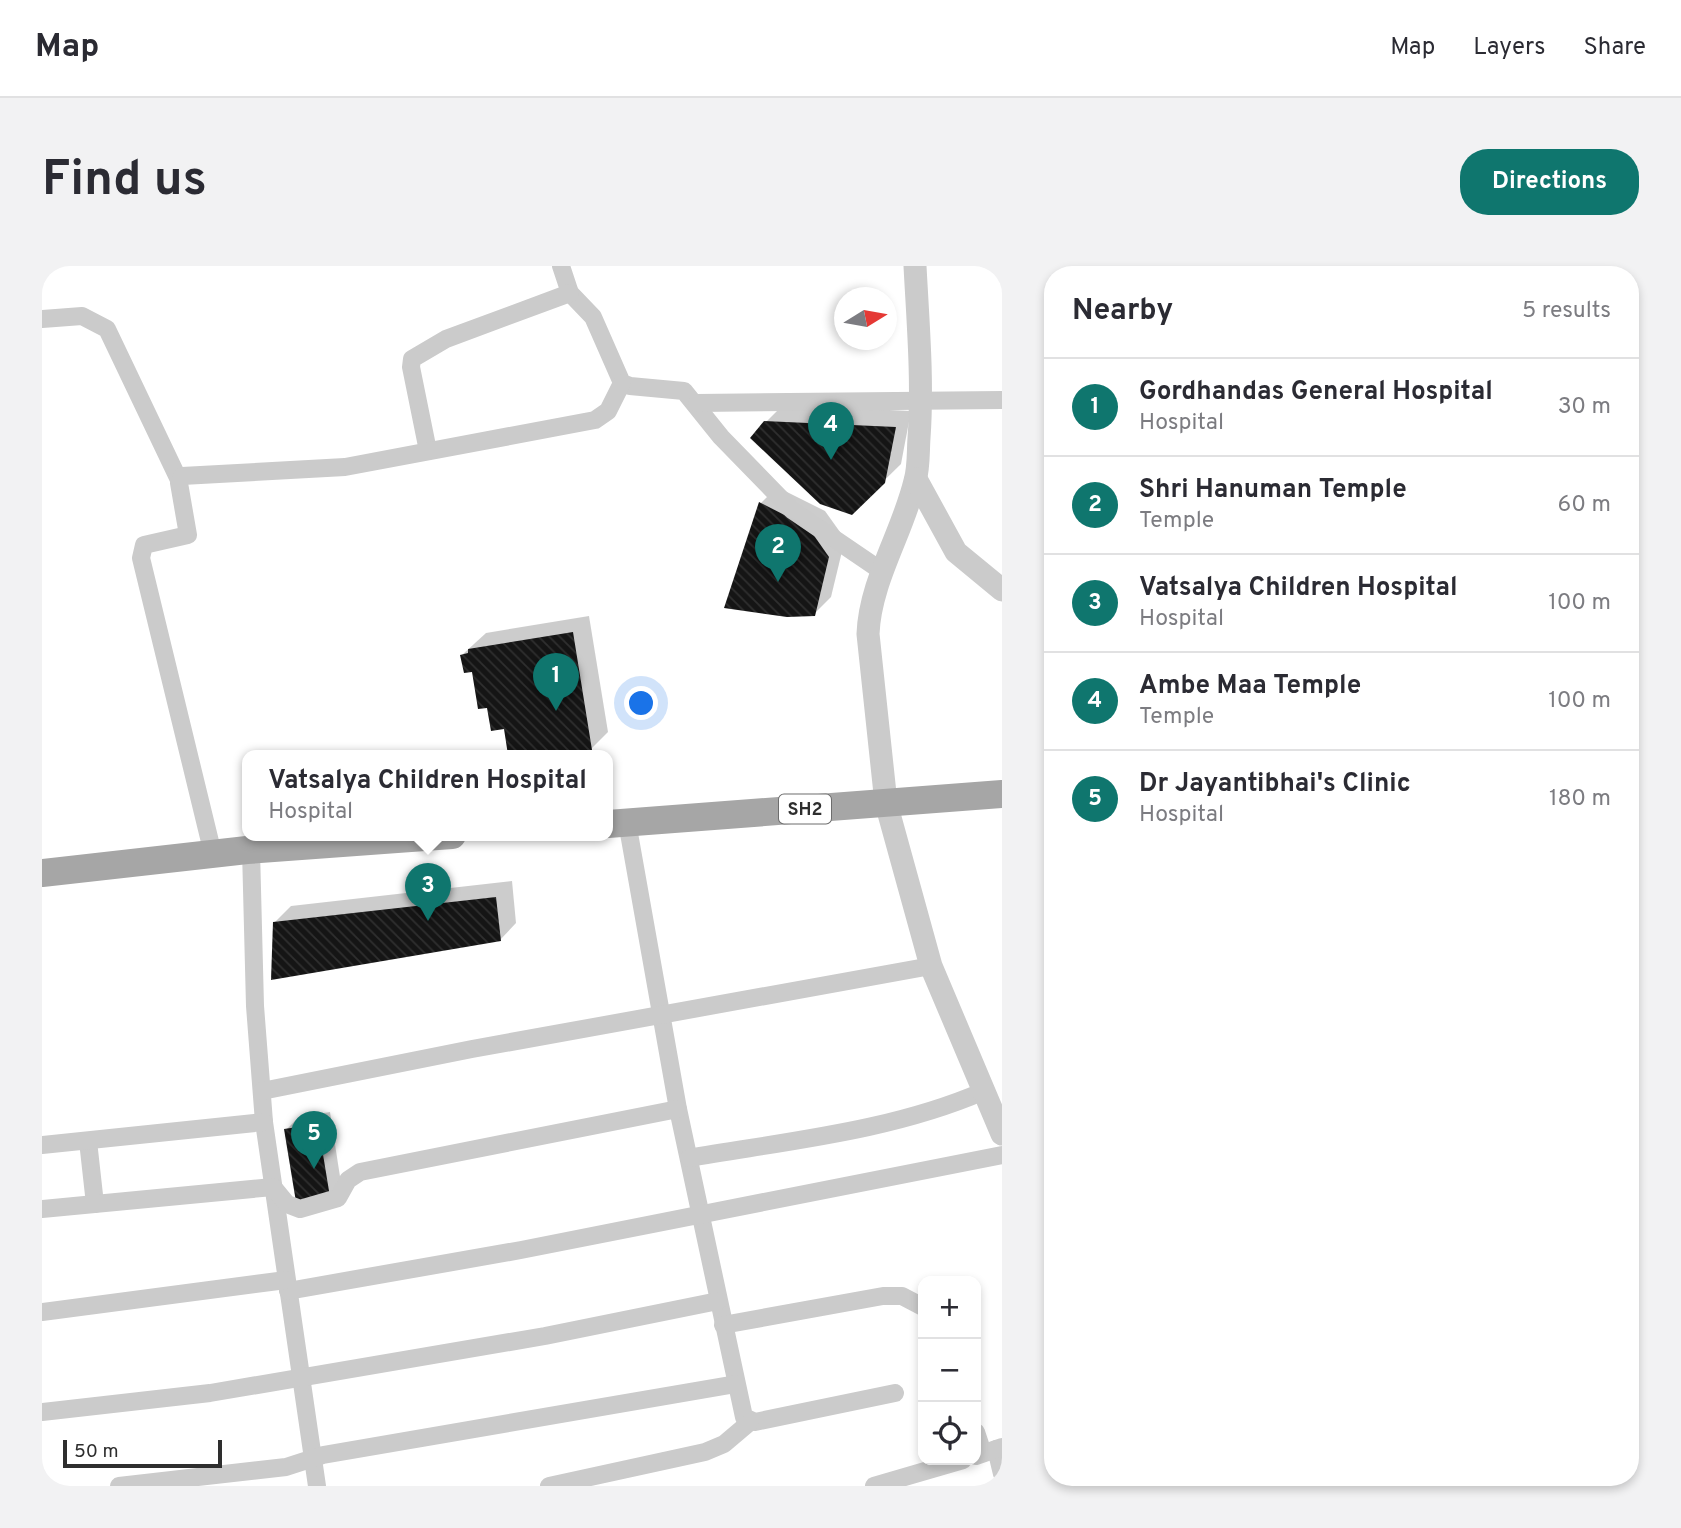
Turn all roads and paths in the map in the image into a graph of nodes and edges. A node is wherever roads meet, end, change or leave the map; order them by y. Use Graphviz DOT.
graph roads {
  1 [pos="561,266"];
  2 [pos="915,266"];
  3 [pos="570,293"];
  4 [pos="42,319"];
  5 [pos="622,383"];
  6 [pos="1002,400"];
  7 [pos="697,403"];
  8 [pos="922,403"];
  9 [pos="428,451"];
  10 [pos="916,479"];
  11 [pos="179,480"];
  12 [pos="883,572"];
  13 [pos="1002,590"];
  14 [pos="1002,794"];
  15 [pos="886,803"];
  16 [pos="618,823"];
  17 [pos="372,841"];
  18 [pos="251,850"];
  19 [pos="213,854"];
  20 [pos="42,873"];
  21 [pos="931,966"];
  22 [pos="661,1017"];
  23 [pos="262,1091"];
  24 [pos="984,1091"];
  25 [pos="678,1110"];
  26 [pos="264,1122"];
  27 [pos="1002,1134"];
  28 [pos="88,1141"];
  29 [pos="42,1145"];
  30 [pos="1002,1155"];
  31 [pos="689,1158"];
  32 [pos="273,1187"];
  33 [pos="96,1204"];
  34 [pos="42,1209"];
  35 [pos="701,1215"];
  36 [pos="287,1286"];
  37 [pos="718,1301"];
  38 [pos="918,1304"];
  39 [pos="42,1312"];
  40 [pos="723,1325"];
  41 [pos="299,1376"];
  42 [pos="736,1384"];
  43 [pos="895,1393"];
  44 [pos="42,1412"];
  45 [pos="750,1422"];
  46 [pos="989,1451"];
  47 [pos="312,1458"];
  48 [pos="955,1465"];
  49 [pos="1002,1475"];
  50 [pos="934,1478"];
  51 [pos="173,1484"];
  52 [pos="120,1486"];
  53 [pos="317,1486"];
  54 [pos="549,1486"];
  55 [pos="874,1486"];
  1 -- 3 [label="street"];
  2 -- 8 [label="street"];
  3 -- 5 [label="street"];
  3 -- 9 [label="street"];
  4 -- 11 [label="street"];
  5 -- 7 [label="street"];
  5 -- 9 [label="street"];
  6 -- 8 [label="street"];
  7 -- 8 [label="street"];
  7 -- 12 [label="street"];
  8 -- 10 [label="street"];
  9 -- 11 [label="street"];
  10 -- 12 [label="street"];
  10 -- 13 [label="street"];
  11 -- 19 [label="street"];
  12 -- 15 [label="street"];
  14 -- 15 [label="main road, SH2"];
  15 -- 16 [label="main road, SH2"];
  15 -- 21 [label="street"];
  16 -- 22 [label="street"];
  17 -- 18 [label="main road"];
  18 -- 19 [label="main road"];
  18 -- 23 [label="street"];
  19 -- 20 [label="main road"];
  21 -- 22 [label="street"];
  21 -- 24 [label="street"];
  22 -- 23 [label="street"];
  22 -- 25 [label="street"];
  23 -- 26 [label="street"];
  24 -- 27 [label="street"];
  24 -- 31 [label="street"];
  25 -- 31 [label="street"];
  25 -- 32 [label="street"];
  26 -- 28 [label="street"];
  26 -- 32 [label="street"];
  28 -- 29 [label="street"];
  28 -- 33 [label="street"];
  30 -- 35 [label="street"];
  31 -- 35 [label="street"];
  32 -- 33 [label="street"];
  32 -- 36 [label="street"];
  33 -- 34 [label="street"];
  35 -- 36 [label="street"];
  35 -- 37 [label="street"];
  36 -- 39 [label="street"];
  36 -- 41 [label="street"];
  37 -- 40 [label="street"];
  37 -- 41 [label="street"];
  38 -- 40 [label="street"];
  40 -- 42 [label="street"];
  41 -- 44 [label="street"];
  41 -- 47 [label="street"];
  42 -- 45 [label="street"];
  42 -- 47 [label="street"];
  43 -- 45 [label="street"];
  45 -- 54 [label="street"];
  46 -- 49 [label="street"];
  47 -- 51 [label="street"];
  47 -- 53 [label="street"];
  48 -- 50 [label="street"];
  50 -- 55 [label="street"];
  51 -- 52 [label="street"];
}
